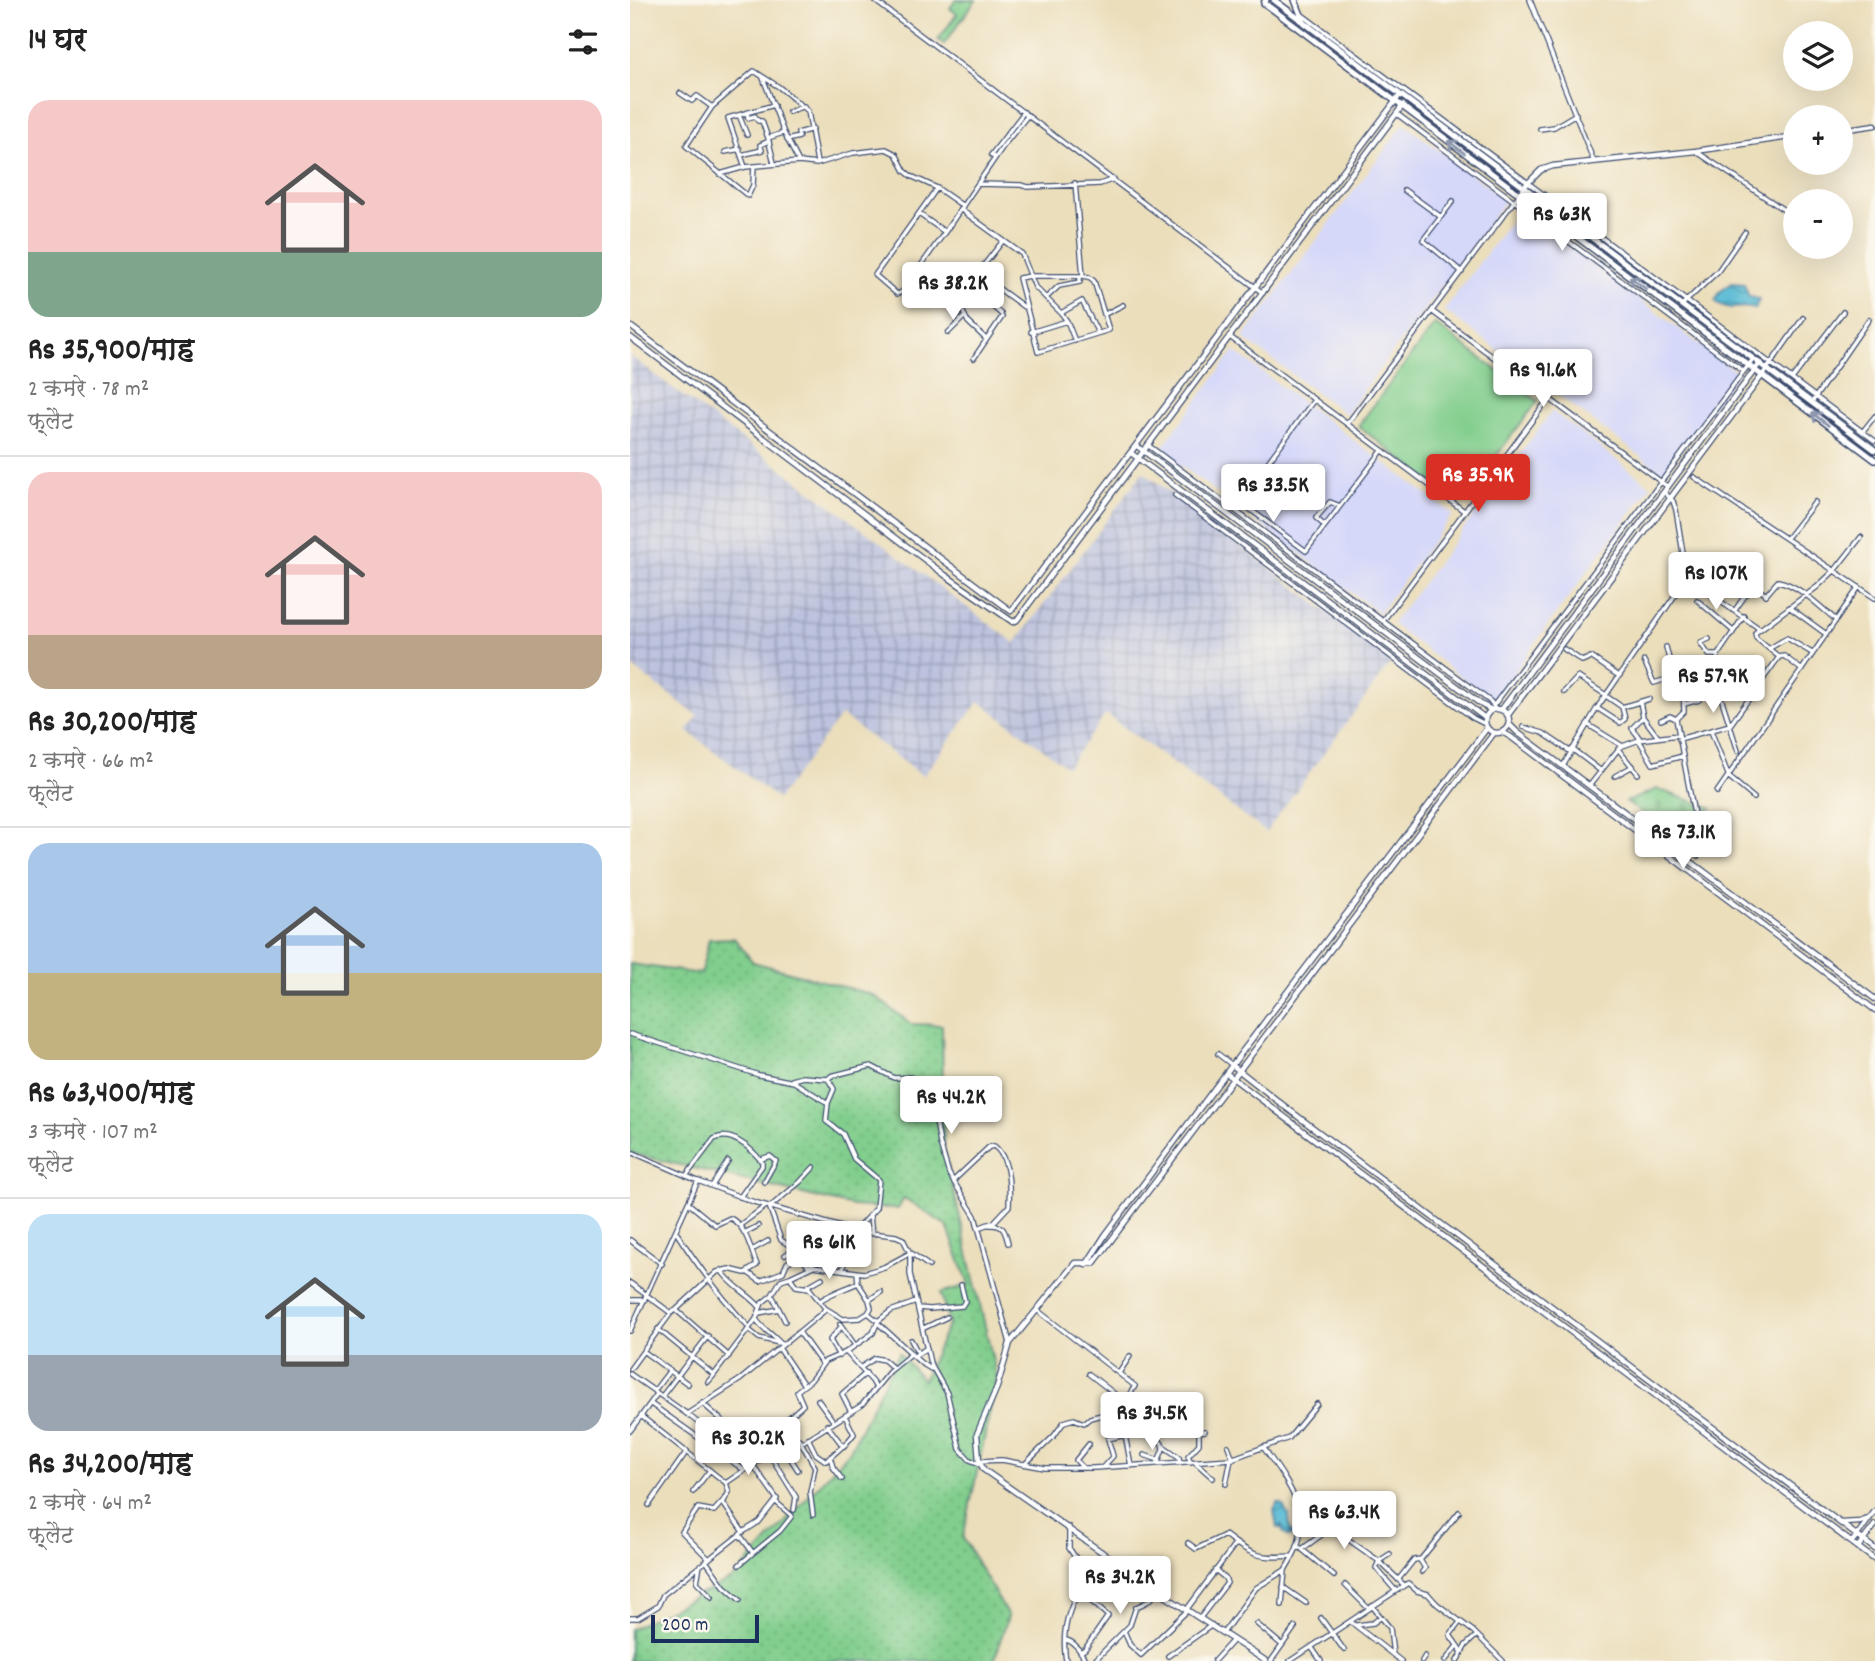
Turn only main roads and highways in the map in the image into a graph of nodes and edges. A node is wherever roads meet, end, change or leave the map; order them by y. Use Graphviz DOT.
graph roads {
  1 [pos="1295,0"];
  2 [pos="1263,1"];
  3 [pos="1276,1"];
  4 [pos="1271,8"];
  5 [pos="1304,23"];
  6 [pos="1875,450"];
  7 [pos="1875,460"];
  1 -- 5 [label="main road"];
  2 -- 4 [label="main road"];
  3 -- 4 [label="main road"];
  3 -- 5 [label="main road"];
  7 -- 4 [label="main road, one-way"];
  5 -- 6 [label="main road"];
}
